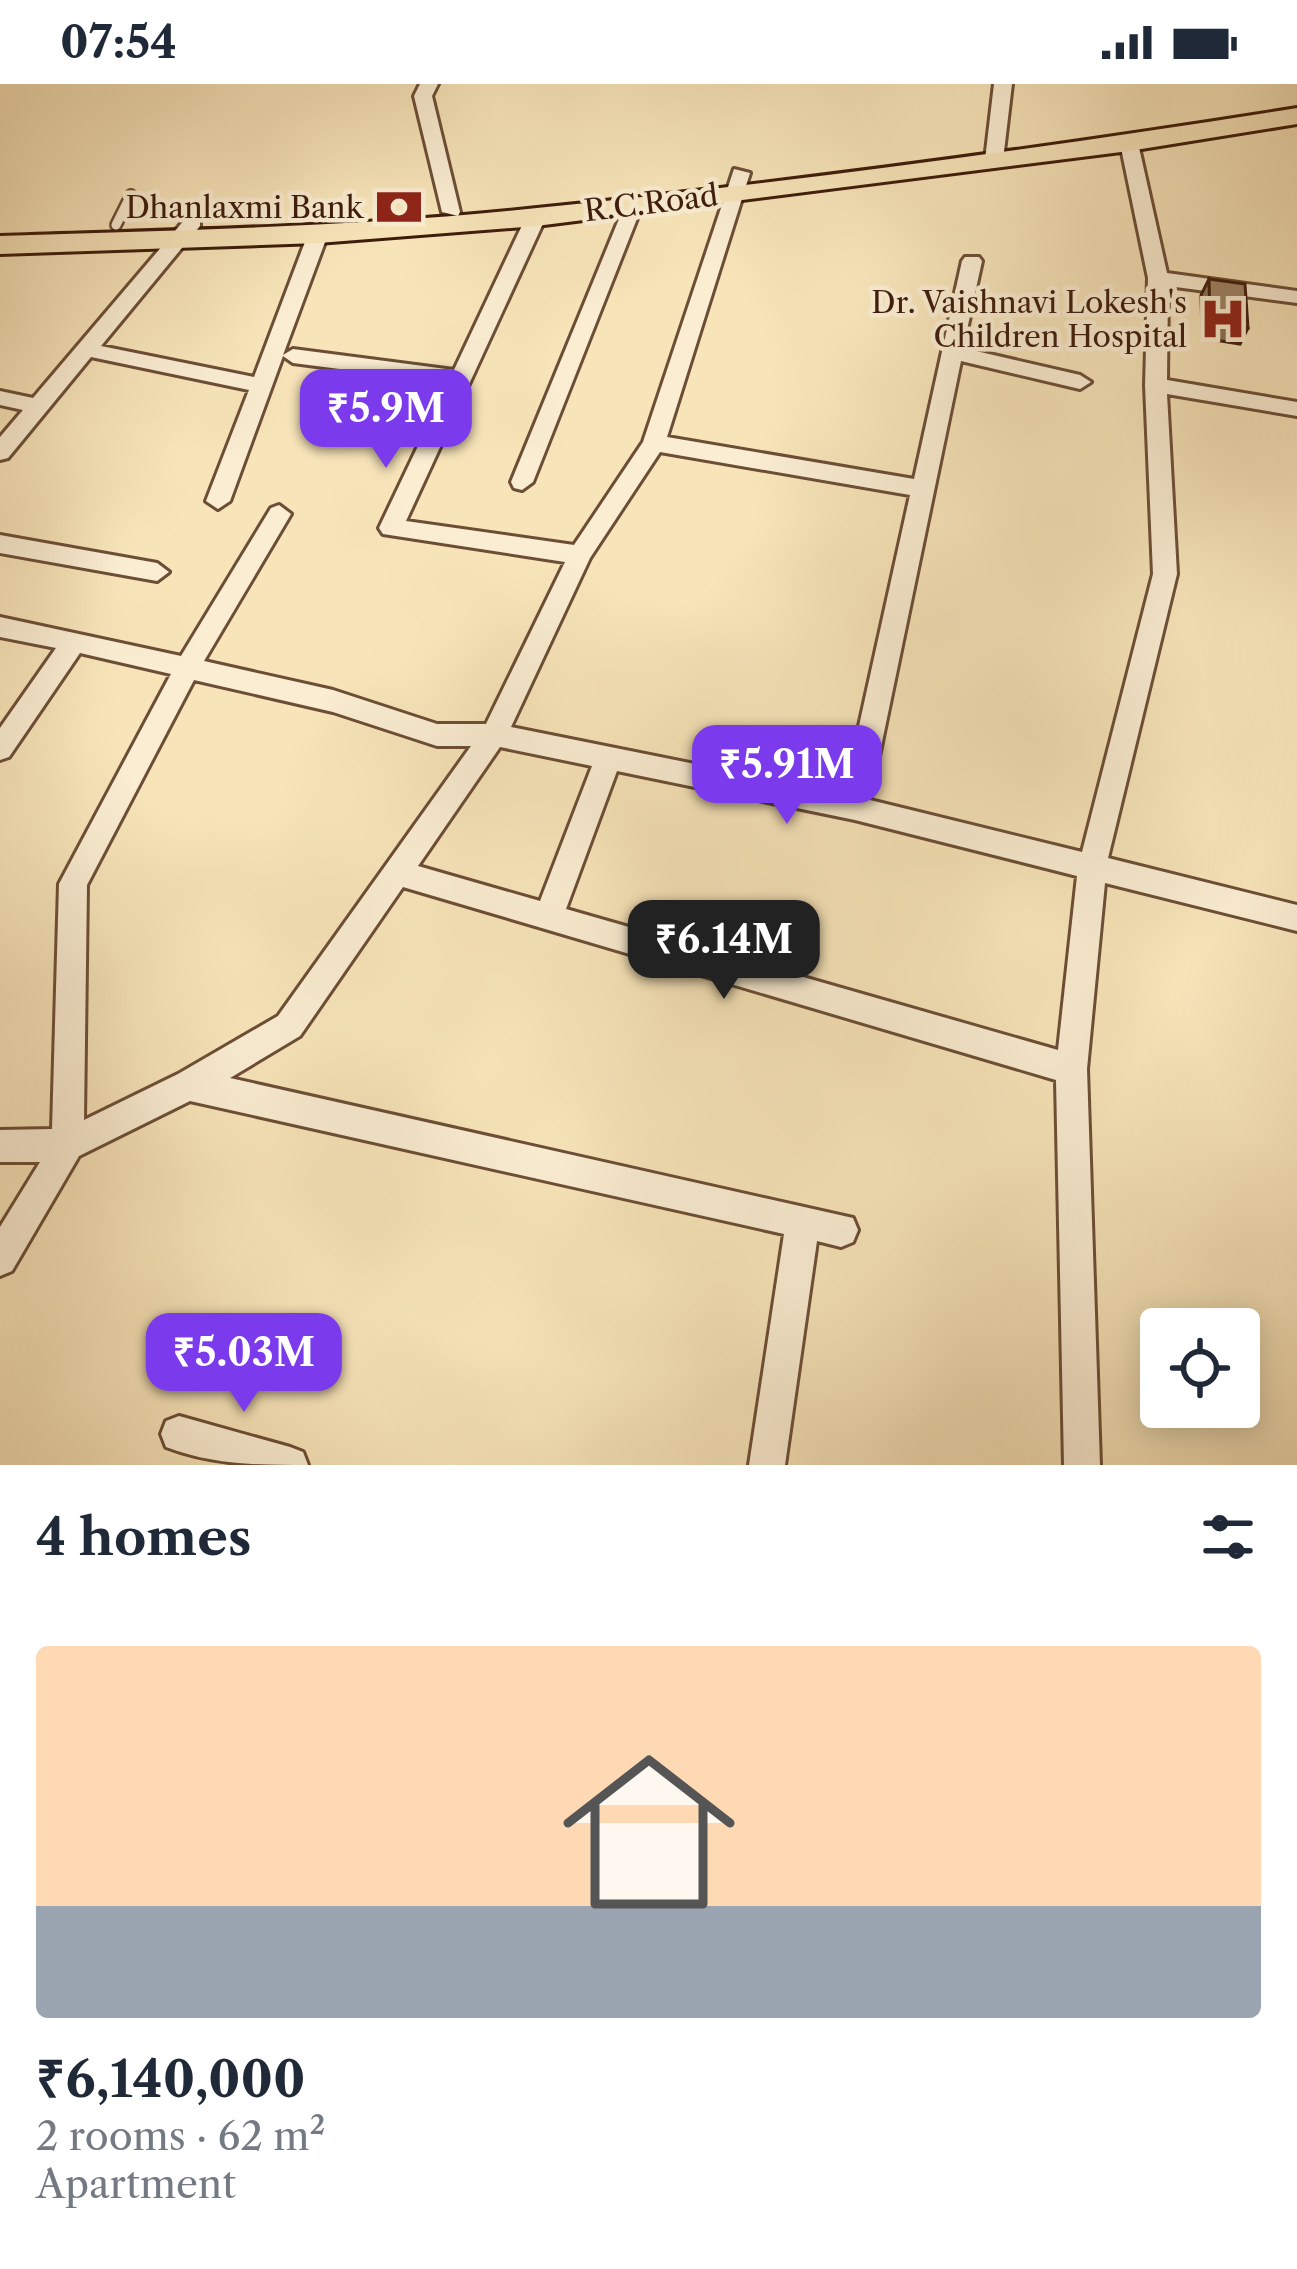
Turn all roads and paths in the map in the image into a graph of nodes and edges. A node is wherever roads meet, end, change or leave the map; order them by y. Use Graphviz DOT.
graph roads {
  1 [pos="429,84"];
  2 [pos="1003,84"];
  3 [pos="1297,101"];
  4 [pos="1297,116"];
  5 [pos="1129,143"];
  6 [pos="995,150"];
  7 [pos="738,182"];
  8 [pos="131,195"];
  9 [pos="633,206"];
  10 [pos="451,212"];
  11 [pos="536,217"];
  12 [pos="0,224"];
  13 [pos="116,225"];
  14 [pos="185,232"];
  15 [pos="318,234"];
  16 [pos="0,245"];
  17 [pos="972,262"];
  18 [pos="1158,278"];
  19 [pos="1297,297"];
  20 [pos="88,350"];
  21 [pos="952,352"];
  22 [pos="293,356"];
  23 [pos="464,378"];
  24 [pos="1080,382"];
  25 [pos="257,385"];
  26 [pos="1156,385"];
  27 [pos="0,398"];
  28 [pos="41,407"];
  29 [pos="1297,410"];
  30 [pos="654,443"];
  31 [pos="0,452"];
  32 [pos="522,482"];
  33 [pos="925,489"];
  34 [pos="218,501"];
  35 [pos="279,514"];
  36 [pos="0,544"];
  37 [pos="580,555"];
  38 [pos="157,572"];
  39 [pos="0,627"];
  40 [pos="74,642"];
  41 [pos="188,667"];
  42 [pos="494,735"];
  43 [pos="0,748"];
  44 [pos="608,758"];
  45 [pos="855,808"];
  46 [pos="1092,867"];
  47 [pos="394,872"];
  48 [pos="548,916"];
  49 [pos="1297,918"];
  50 [pos="1071,1069"];
  51 [pos="189,1085"];
  52 [pos="68,1145"];
  53 [pos="0,1146"];
  54 [pos="803,1221"];
  55 [pos="841,1231"];
  56 [pos="0,1258"];
  57 [pos="179,1434"];
  58 [pos="290,1465"];
  59 [pos="766,1465"];
  60 [pos="1082,1465"];
  1 -- 10 [label="street"];
  2 -- 6 [label="street"];
  3 -- 6 [label="main road, R.C.Road"];
  4 -- 5 [label="main road, R.C.Road"];
  5 -- 6 [label="main road, R.C.Road"];
  5 -- 18 [label="street"];
  6 -- 7 [label="main road, R.C.Road"];
  7 -- 9 [label="main road, R.C.Road"];
  7 -- 10 [label="main road, R.C.Road"];
  7 -- 30 [label="street"];
  8 -- 13 [label="lane"];
  9 -- 11 [label="main road, R.C.Road"];
  9 -- 32 [label="street"];
  10 -- 14 [label="main road, R.C.Road"];
  11 -- 15 [label="main road, R.C.Road"];
  11 -- 23 [label="street"];
  12 -- 13 [label="main road, R.C.Road"];
  13 -- 14 [label="main road, R.C.Road"];
  14 -- 15 [label="main road, R.C.Road"];
  14 -- 16 [label="main road, R.C.Road"];
  14 -- 20 [label="street"];
  15 -- 25 [label="street"];
  17 -- 21 [label="street"];
  18 -- 19 [label="street"];
  18 -- 26 [label="street"];
  20 -- 25 [label="street"];
  20 -- 28 [label="street"];
  21 -- 24 [label="street"];
  21 -- 33 [label="street"];
  22 -- 23 [label="street"];
  23 -- 37 [label="street"];
  25 -- 34 [label="street"];
  26 -- 29 [label="street"];
  26 -- 46 [label="street"];
  27 -- 28 [label="street"];
  28 -- 31 [label="street"];
  30 -- 33 [label="street"];
  30 -- 37 [label="street"];
  33 -- 45 [label="street"];
  35 -- 41 [label="street"];
  36 -- 38 [label="street"];
  37 -- 42 [label="street"];
  39 -- 40 [label="street"];
  40 -- 41 [label="street"];
  40 -- 43 [label="street"];
  41 -- 42 [label="street"];
  41 -- 52 [label="street"];
  42 -- 44 [label="street"];
  42 -- 47 [label="street"];
  44 -- 45 [label="street"];
  44 -- 48 [label="street"];
  45 -- 46 [label="street"];
  46 -- 49 [label="street"];
  46 -- 50 [label="street"];
  47 -- 48 [label="street"];
  47 -- 51 [label="street"];
  48 -- 50 [label="street"];
  50 -- 60 [label="street"];
  51 -- 52 [label="street"];
  51 -- 54 [label="street"];
  52 -- 53 [label="street"];
  52 -- 56 [label="street"];
  54 -- 55 [label="street"];
  54 -- 59 [label="street"];
  57 -- 58 [label="street"];
}
